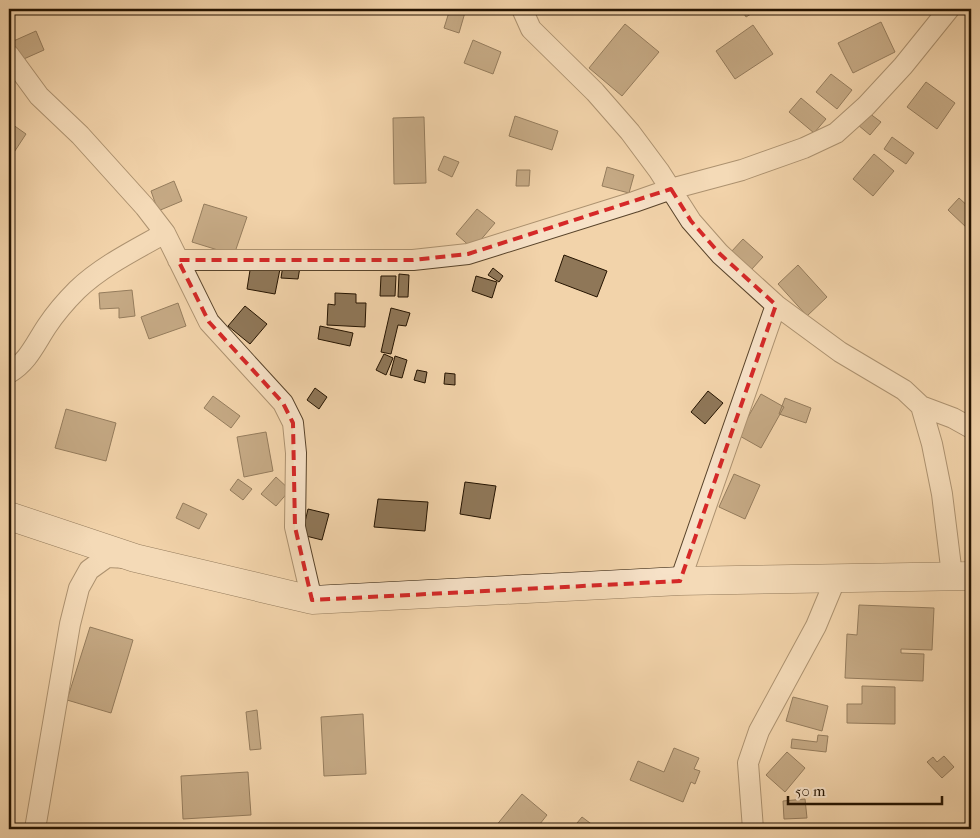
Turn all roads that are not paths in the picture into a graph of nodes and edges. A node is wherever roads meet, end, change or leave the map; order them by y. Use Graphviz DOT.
graph roads {
  1 [pos="522,9"];
  2 [pos="949,9"];
  3 [pos="9,55"];
  4 [pos="671,189"];
  5 [pos="165,233"];
  6 [pos="178,260"];
  7 [pos="776,305"];
  8 [pos="9,373"];
  9 [pos="920,406"];
  10 [pos="971,428"];
  11 [pos="9,516"];
  12 [pos="135,558"];
  13 [pos="962,576"];
  14 [pos="836,578"];
  15 [pos="680,581"];
  16 [pos="312,600"];
  17 [pos="35,829"];
  18 [pos="753,829"];
  1 -- 4 [label="street"];
  2 -- 4 [label="street"];
  3 -- 5 [label="street"];
  4 -- 6 [label="street"];
  4 -- 7 [label="street"];
  5 -- 6 [label="street"];
  5 -- 8 [label="street"];
  6 -- 16 [label="street"];
  7 -- 9 [label="street"];
  7 -- 15 [label="street"];
  9 -- 10 [label="street"];
  9 -- 13 [label="street"];
  11 -- 12 [label="street"];
  12 -- 16 [label="street"];
  12 -- 17 [label="street"];
  13 -- 14 [label="street"];
  14 -- 15 [label="street"];
  14 -- 18 [label="street"];
  15 -- 16 [label="street"];
}
